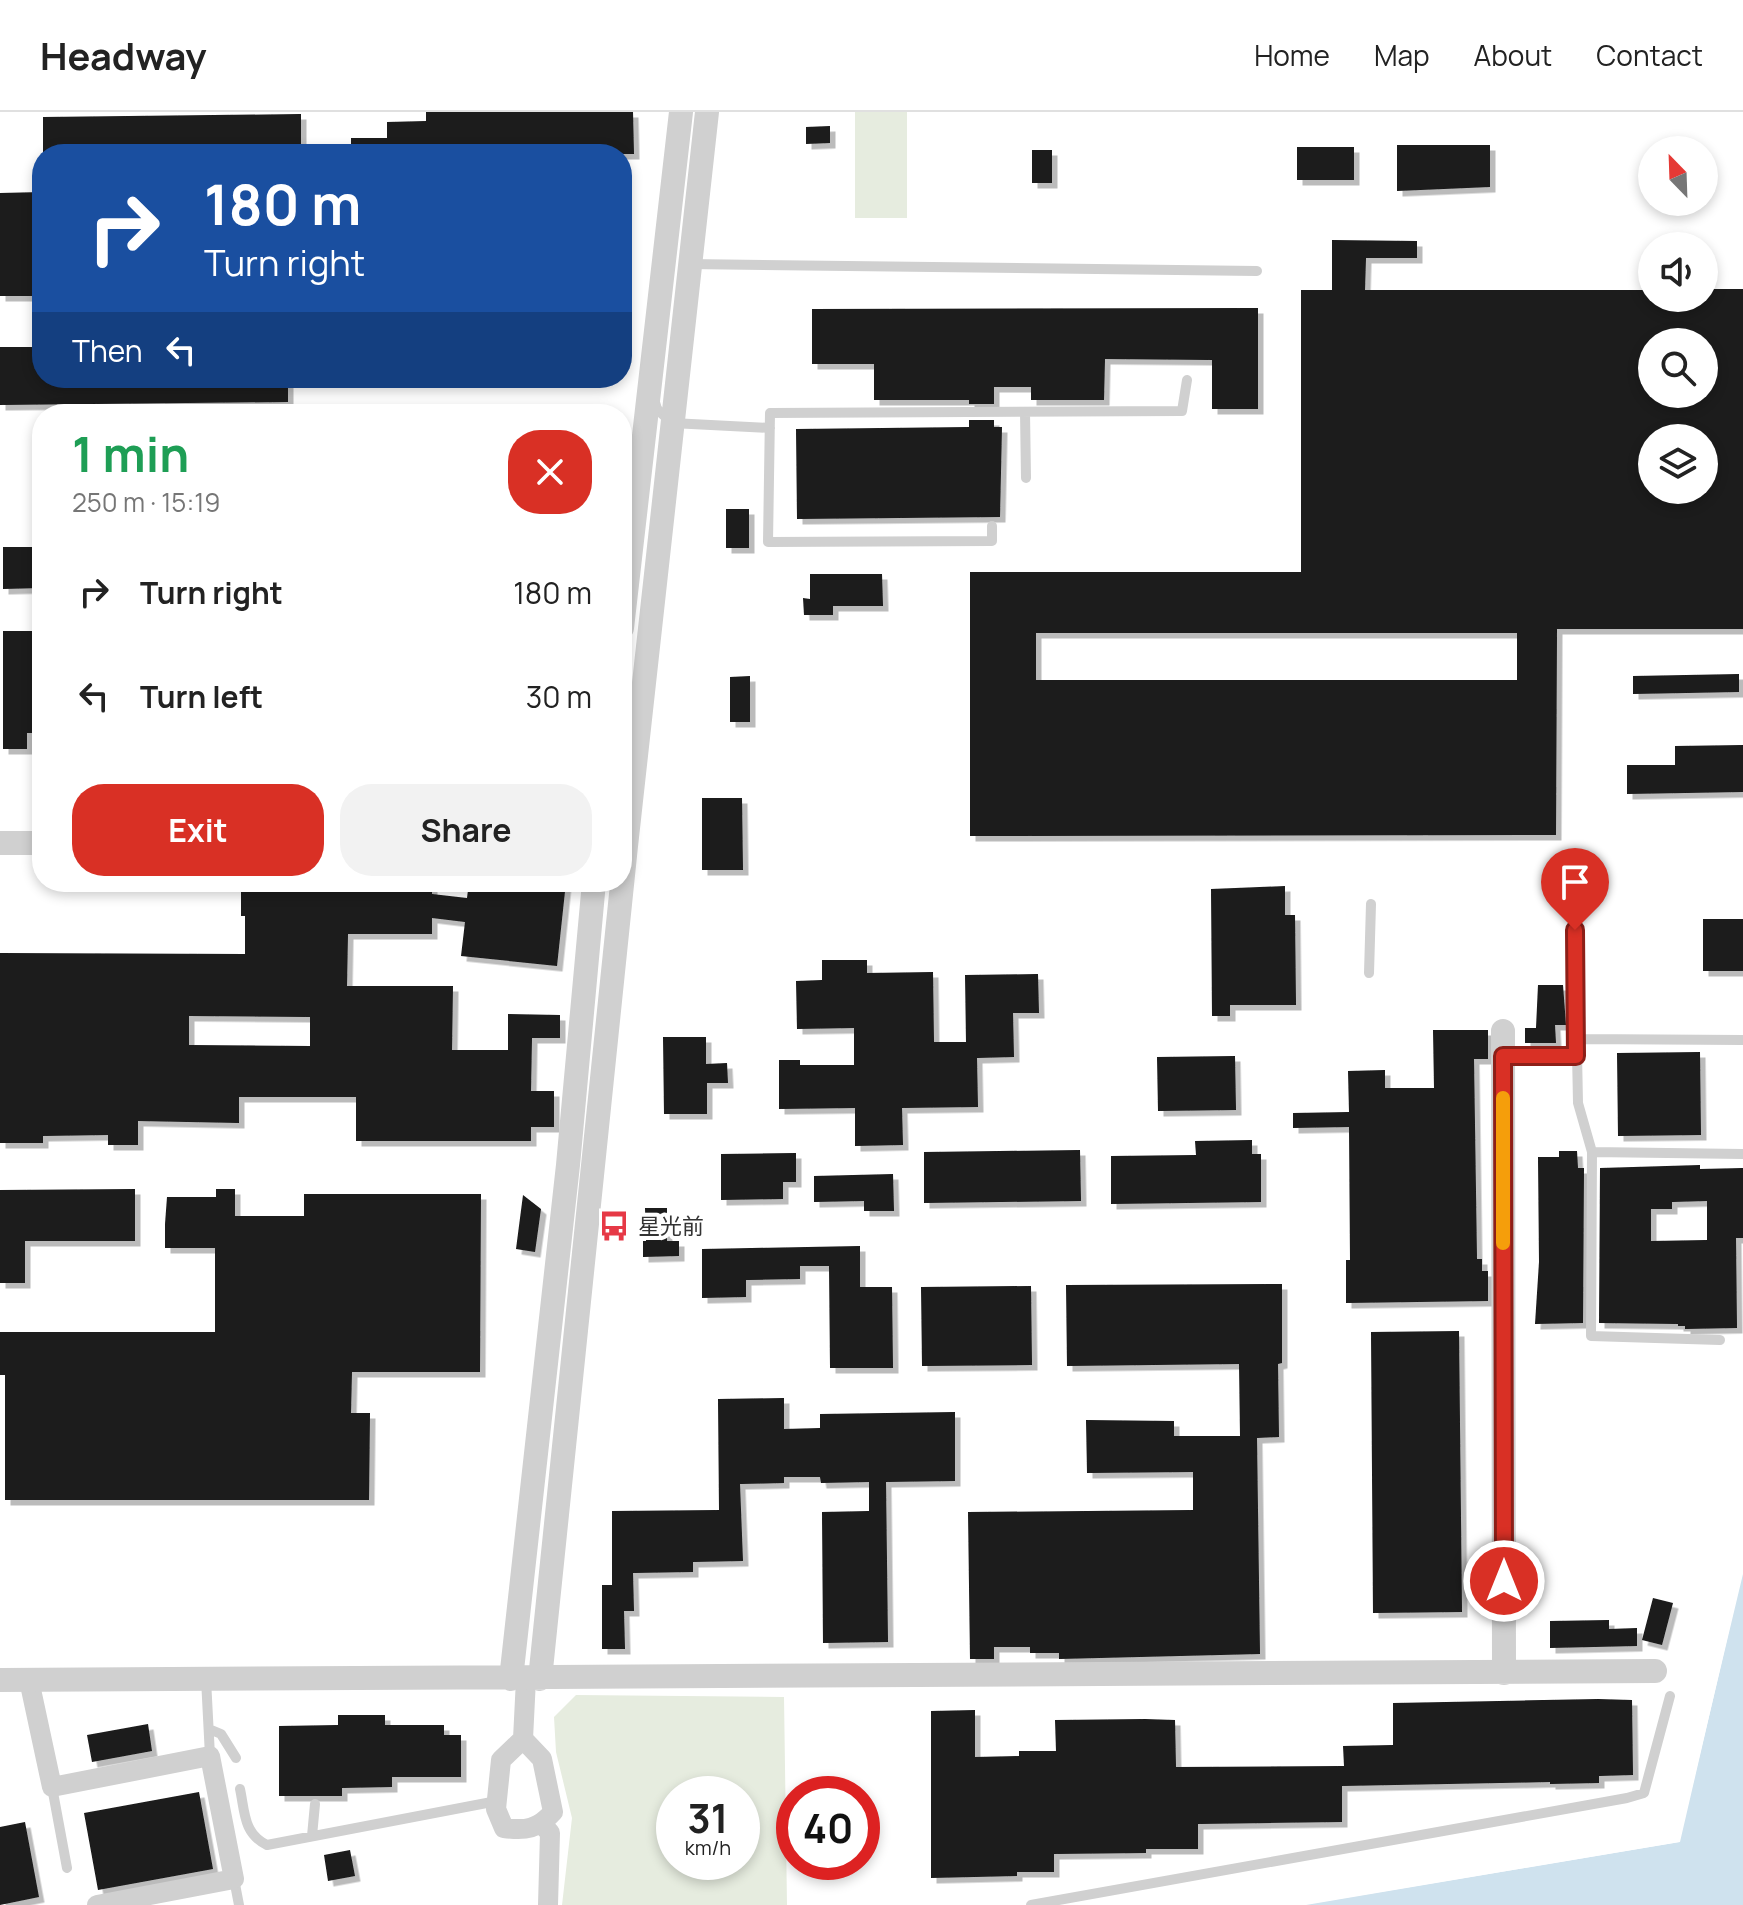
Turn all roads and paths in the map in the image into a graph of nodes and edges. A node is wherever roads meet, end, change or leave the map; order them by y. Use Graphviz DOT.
graph roads {
  1 [pos="681,112"];
  2 [pos="707,112"];
  3 [pos="665,252"];
  4 [pos="690,265"];
  5 [pos="1257,271"];
  6 [pos="1187,380"];
  7 [pos="650,386"];
  8 [pos="1025,412"];
  9 [pos="672,423"];
  10 [pos="770,428"];
  11 [pos="642,456"];
  12 [pos="1026,478"];
  13 [pos="992,526"];
  14 [pos="632,542"];
  15 [pos="632,776"];
  16 [pos="0,843"];
  17 [pos="32,843"];
  18 [pos="593,892"];
  19 [pos="619,892"];
  20 [pos="1574,902"];
  21 [pos="1371,904"];
  22 [pos="1369,973"];
  23 [pos="1503,1031"];
  24 [pos="1576,1039"];
  25 [pos="1743,1040"];
  26 [pos="1503,1056"];
  27 [pos="1576,1056"];
  28 [pos="1592,1152"];
  29 [pos="1743,1154"];
  30 [pos="1720,1340"];
  31 [pos="1655,1671"];
  32 [pos="1504,1673"];
  33 [pos="206,1679"];
  34 [pos="526,1679"];
  35 [pos="0,1680"];
  36 [pos="29,1680"];
  37 [pos="1670,1696"];
  38 [pos="209,1729"];
  39 [pos="523,1739"];
  40 [pos="210,1756"];
  41 [pos="236,1758"];
  42 [pos="52,1787"];
  43 [pos="240,1789"];
  44 [pos="497,1801"];
  45 [pos="315,1804"];
  46 [pos="542,1824"];
  47 [pos="312,1836"];
  48 [pos="67,1868"];
  49 [pos="234,1879"];
  50 [pos="97,1905"];
  51 [pos="239,1905"];
  52 [pos="548,1905"];
  53 [pos="1031,1905"];
  1 -- 3 [label="street"];
  2 -- 4 [label="street"];
  3 -- 4 [label="lane"];
  3 -- 7 [label="street"];
  4 -- 5 [label="lane"];
  4 -- 9 [label="street"];
  6 -- 8 [label="lane"];
  7 -- 9 [label="lane"];
  7 -- 11 [label="street"];
  8 -- 10 [label="lane"];
  8 -- 12 [label="lane"];
  9 -- 10 [label="lane"];
  9 -- 11 [label="lane"];
  9 -- 15 [label="street"];
  10 -- 13 [label="lane"];
  11 -- 14 [label="street"];
  16 -- 17 [label="street"];
  18 -- 34 [label="street"];
  19 -- 34 [label="street"];
  20 -- 24 [label="lane"];
  21 -- 22 [label="lane"];
  23 -- 26 [label="street"];
  24 -- 25 [label="lane"];
  24 -- 27 [label="lane"];
  26 -- 27 [label="lane"];
  26 -- 32 [label="street"];
  27 -- 28 [label="lane"];
  28 -- 29 [label="lane"];
  28 -- 30 [label="lane"];
  31 -- 32 [label="street"];
  32 -- 34 [label="street"];
  33 -- 34 [label="street"];
  33 -- 36 [label="street"];
  33 -- 38 [label="lane"];
  34 -- 39 [label="street"];
  35 -- 36 [label="street"];
  36 -- 42 [label="street"];
  37 -- 53 [label="lane"];
  38 -- 40 [label="lane"];
  38 -- 41 [label="lane"];
  39 -- 44 [label="street"];
  39 -- 46 [label="street"];
  40 -- 42 [label="street"];
  40 -- 49 [label="street"];
  42 -- 48 [label="lane"];
  43 -- 47 [label="lane"];
  44 -- 46 [label="street"];
  44 -- 47 [label="lane"];
  45 -- 47 [label="lane"];
  46 -- 52 [label="street"];
  49 -- 50 [label="street"];
  49 -- 51 [label="lane"];
}
